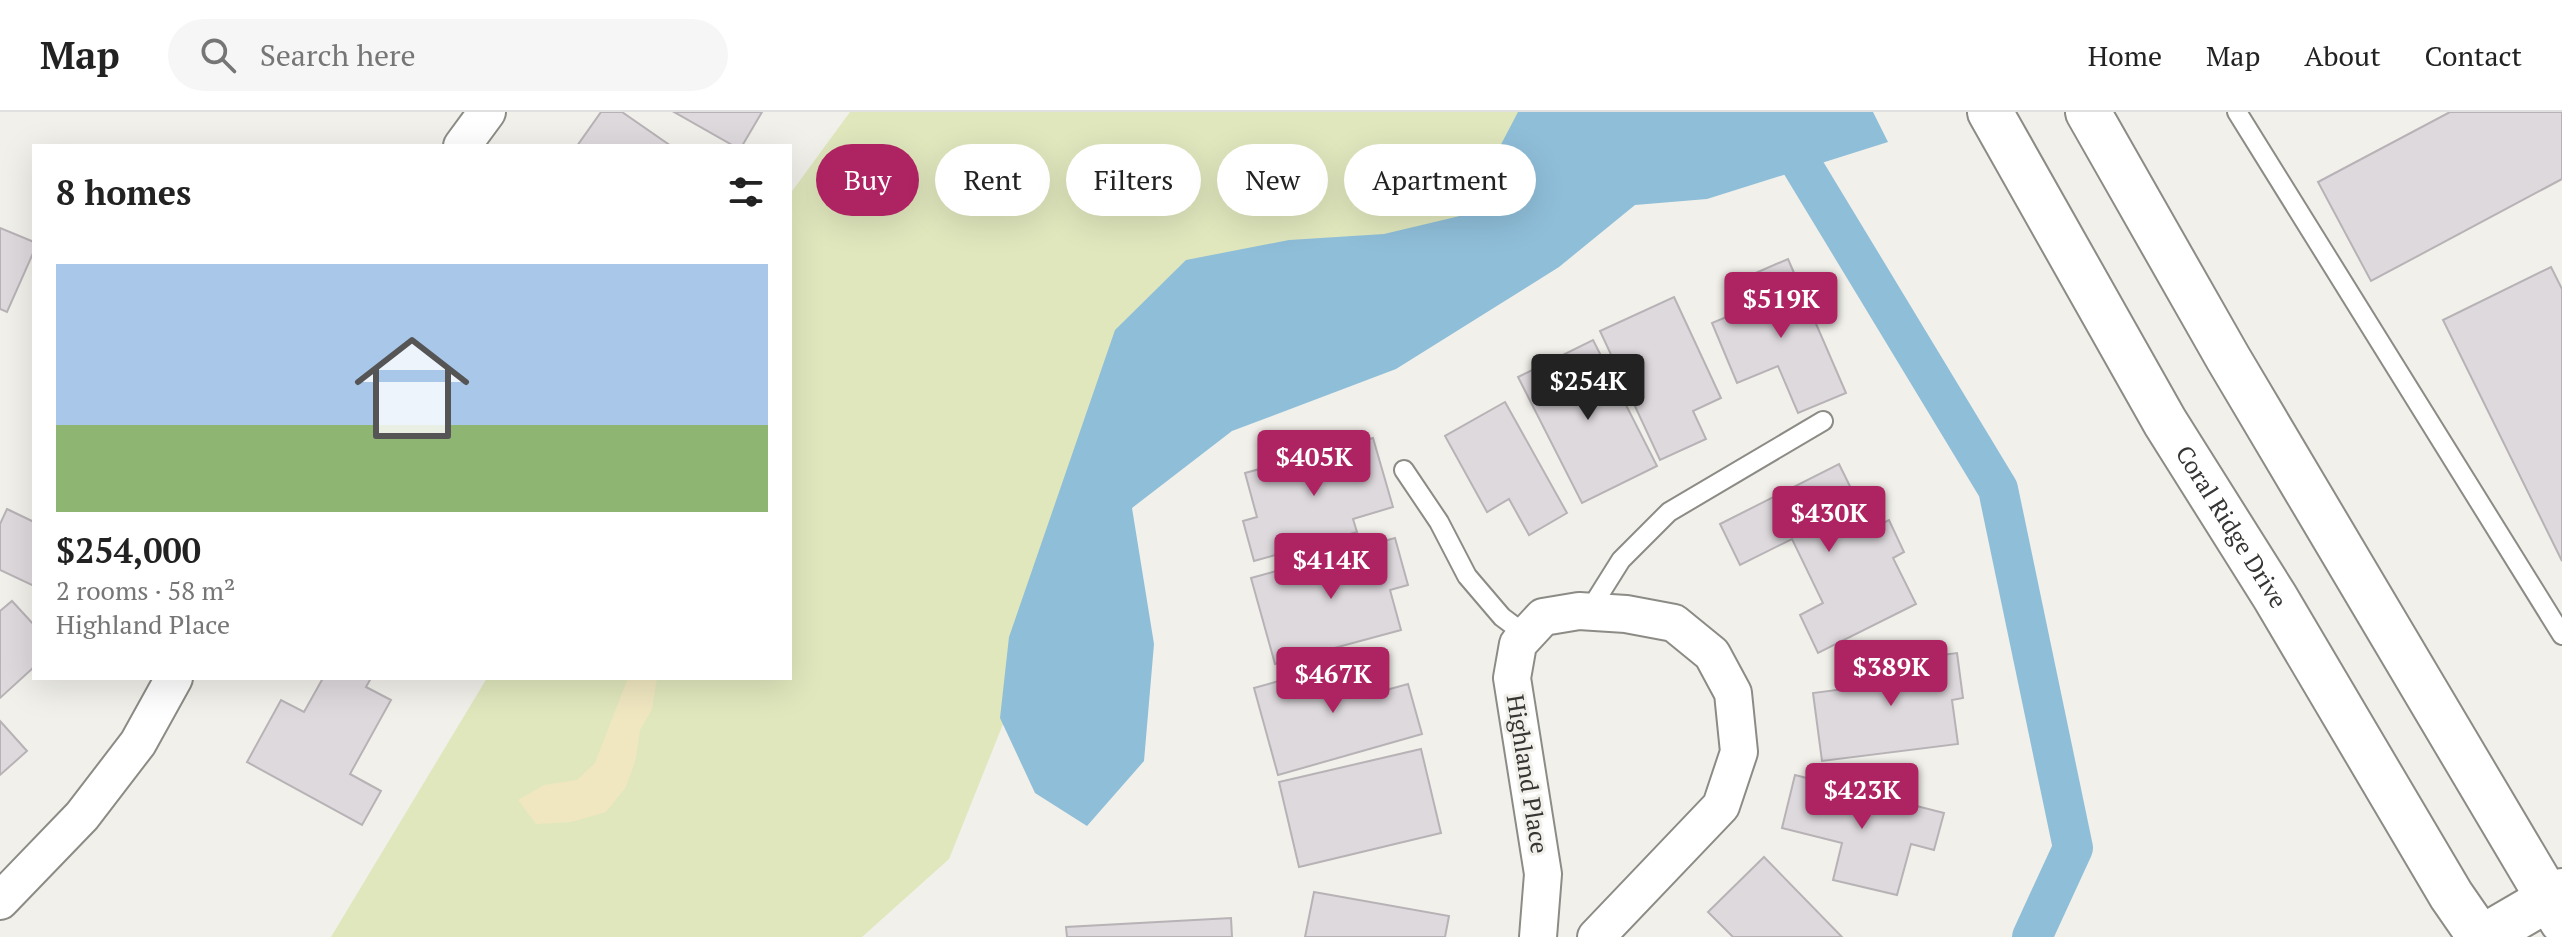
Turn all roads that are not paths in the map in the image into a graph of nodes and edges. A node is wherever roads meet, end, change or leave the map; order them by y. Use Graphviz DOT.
graph roads {
  1 [pos="487,112"];
  2 [pos="1990,112"];
  3 [pos="2088,112"];
  4 [pos="2237,112"];
  5 [pos="463,144"];
  6 [pos="1823,421"];
  7 [pos="1404,470"];
  8 [pos="1589,611"];
  9 [pos="1526,635"];
  10 [pos="2562,635"];
  11 [pos="173,680"];
  12 [pos="0,901"];
  13 [pos="2558,904"];
  14 [pos="1538,937"];
  15 [pos="1596,937"];
  16 [pos="2482,937"];
  1 -- 5 [label="street"];
  2 -- 16 [label="main road, Coral Ridge Drive"];
  3 -- 13 [label="main road"];
  4 -- 10 [label="lane"];
  6 -- 8 [label="lane"];
  7 -- 9 [label="lane"];
  8 -- 9 [label="street"];
  8 -- 15 [label="street"];
  9 -- 14 [label="street, Highland Place"];
  11 -- 12 [label="street"];
  13 -- 16 [label="main road"];
}
